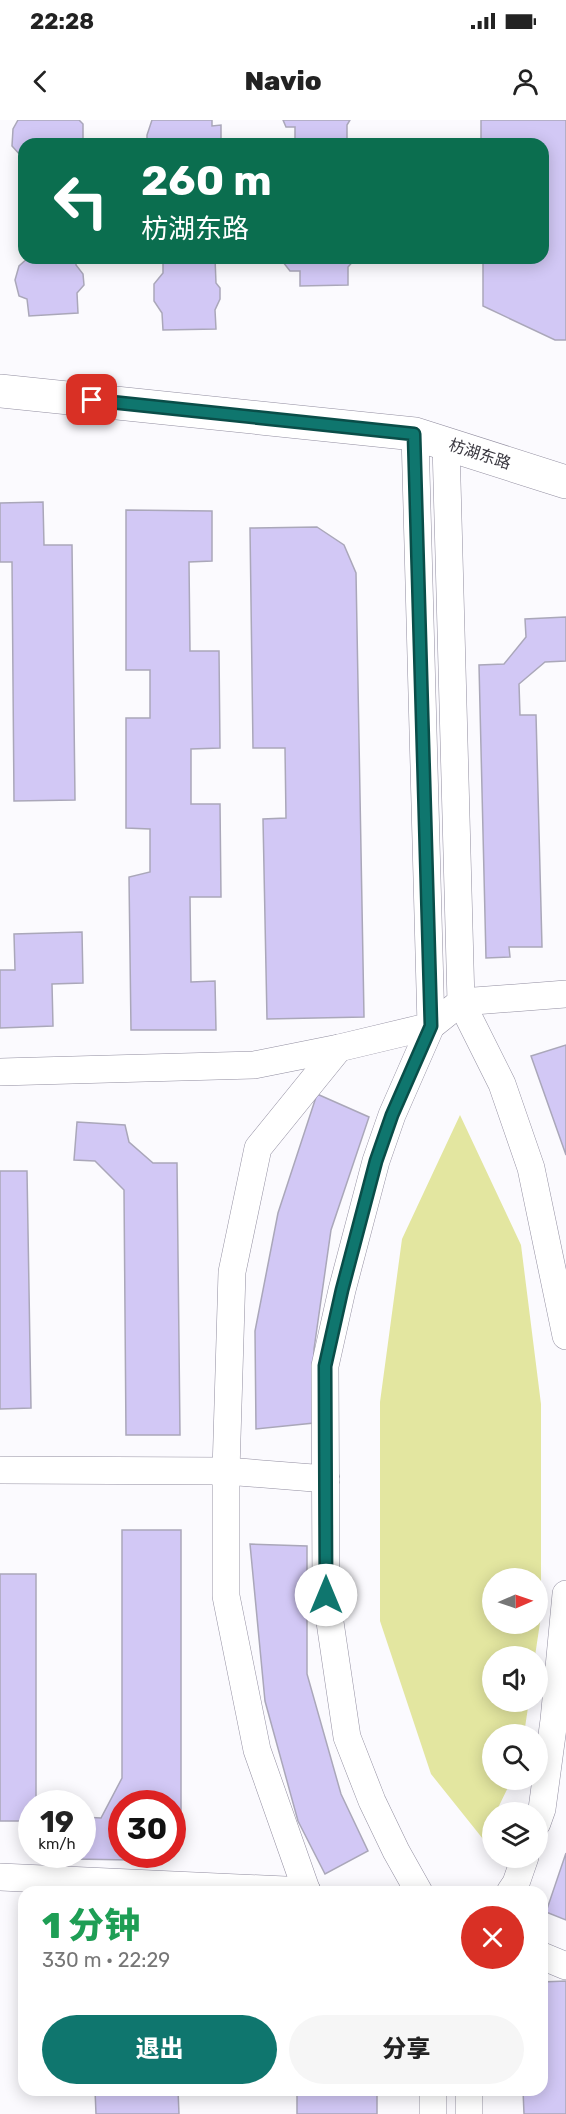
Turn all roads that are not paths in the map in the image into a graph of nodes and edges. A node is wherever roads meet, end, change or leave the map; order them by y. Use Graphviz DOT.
graph roads {
  1 [pos="0,391"];
  2 [pos="414,434"];
  3 [pos="446,444"];
  4 [pos="566,482"];
  5 [pos="566,994"];
  6 [pos="461,1002"];
  7 [pos="431,1026"];
  8 [pos="339,1048"];
  9 [pos="0,1072"];
  10 [pos="566,1336"];
  11 [pos="0,1470"];
  12 [pos="226,1471"];
  13 [pos="326,1479"];
  14 [pos="566,1594"];
  15 [pos="543,1802"];
  16 [pos="521,1868"];
  17 [pos="0,1877"];
  18 [pos="197,1886"];
  19 [pos="305,1886"];
  20 [pos="416,1886"];
  21 [pos="514,1886"];
  22 [pos="548,1958"];
  23 [pos="566,1966"];
  24 [pos="433,2096"];
  25 [pos="469,2096"];
  26 [pos="433,2114"];
  27 [pos="469,2114"];
  1 -- 2 [label="street, 枋湖东路"];
  2 -- 3 [label="street, 枋湖东路"];
  2 -- 7 [label="street"];
  3 -- 4 [label="street, 枋湖东路"];
  3 -- 6 [label="street"];
  5 -- 6 [label="street"];
  6 -- 7 [label="street"];
  6 -- 10 [label="street"];
  7 -- 8 [label="street"];
  7 -- 13 [label="street"];
  8 -- 9 [label="street"];
  8 -- 12 [label="street"];
  11 -- 12 [label="street"];
  12 -- 13 [label="street"];
  12 -- 19 [label="street"];
  13 -- 20 [label="street"];
  14 -- 15 [label="street"];
  16 -- 21 [label="street"];
  17 -- 18 [label="street"];
  22 -- 23 [label="street"];
  24 -- 26 [label="street"];
  25 -- 27 [label="street"];
}
